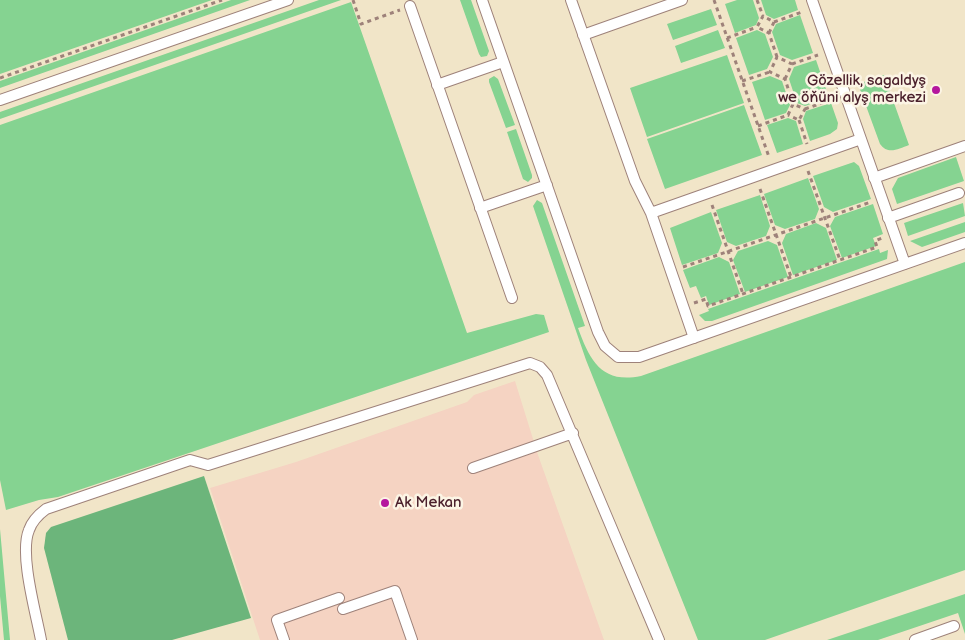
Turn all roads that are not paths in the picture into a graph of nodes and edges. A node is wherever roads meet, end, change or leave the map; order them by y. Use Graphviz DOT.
graph roads {
  1 [pos="288,0"];
  2 [pos="482,0"];
  3 [pos="571,0"];
  4 [pos="682,0"];
  5 [pos="813,0"];
  6 [pos="410,6"];
  7 [pos="583,35"];
  8 [pos="503,62"];
  9 [pos="437,85"];
  10 [pos="0,100"];
  11 [pos="861,139"];
  12 [pos="965,146"];
  13 [pos="874,178"];
  14 [pos="547,185"];
  15 [pos="959,193"];
  16 [pos="480,208"];
  17 [pos="650,213"];
  18 [pos="888,218"];
  19 [pos="965,243"];
  20 [pos="905,264"];
  21 [pos="512,298"];
  22 [pos="694,338"];
  23 [pos="573,433"];
  24 [pos="473,468"];
  25 [pos="339,598"];
  26 [pos="343,609"];
  27 [pos="954,626"];
  28 [pos="41,640"];
  29 [pos="284,640"];
  30 [pos="412,640"];
  31 [pos="659,640"];
  32 [pos="915,640"];
  1 -- 10 [label="lane"];
  2 -- 8 [label="lane"];
  3 -- 7 [label="lane"];
  4 -- 7 [label="lane"];
  5 -- 11 [label="lane"];
  6 -- 9 [label="lane"];
  7 -- 17 [label="lane"];
  8 -- 9 [label="lane"];
  8 -- 14 [label="lane"];
  9 -- 16 [label="lane"];
  11 -- 13 [label="lane"];
  11 -- 17 [label="lane"];
  12 -- 13 [label="lane"];
  13 -- 18 [label="lane"];
  14 -- 16 [label="lane"];
  14 -- 22 [label="lane"];
  15 -- 18 [label="lane"];
  16 -- 21 [label="lane"];
  17 -- 22 [label="lane"];
  18 -- 20 [label="lane"];
  19 -- 20 [label="lane"];
  20 -- 22 [label="lane"];
  23 -- 24 [label="lane"];
  23 -- 28 [label="lane"];
  23 -- 31 [label="lane"];
  25 -- 29 [label="lane"];
  26 -- 30 [label="lane"];
  27 -- 32 [label="lane"];
}
